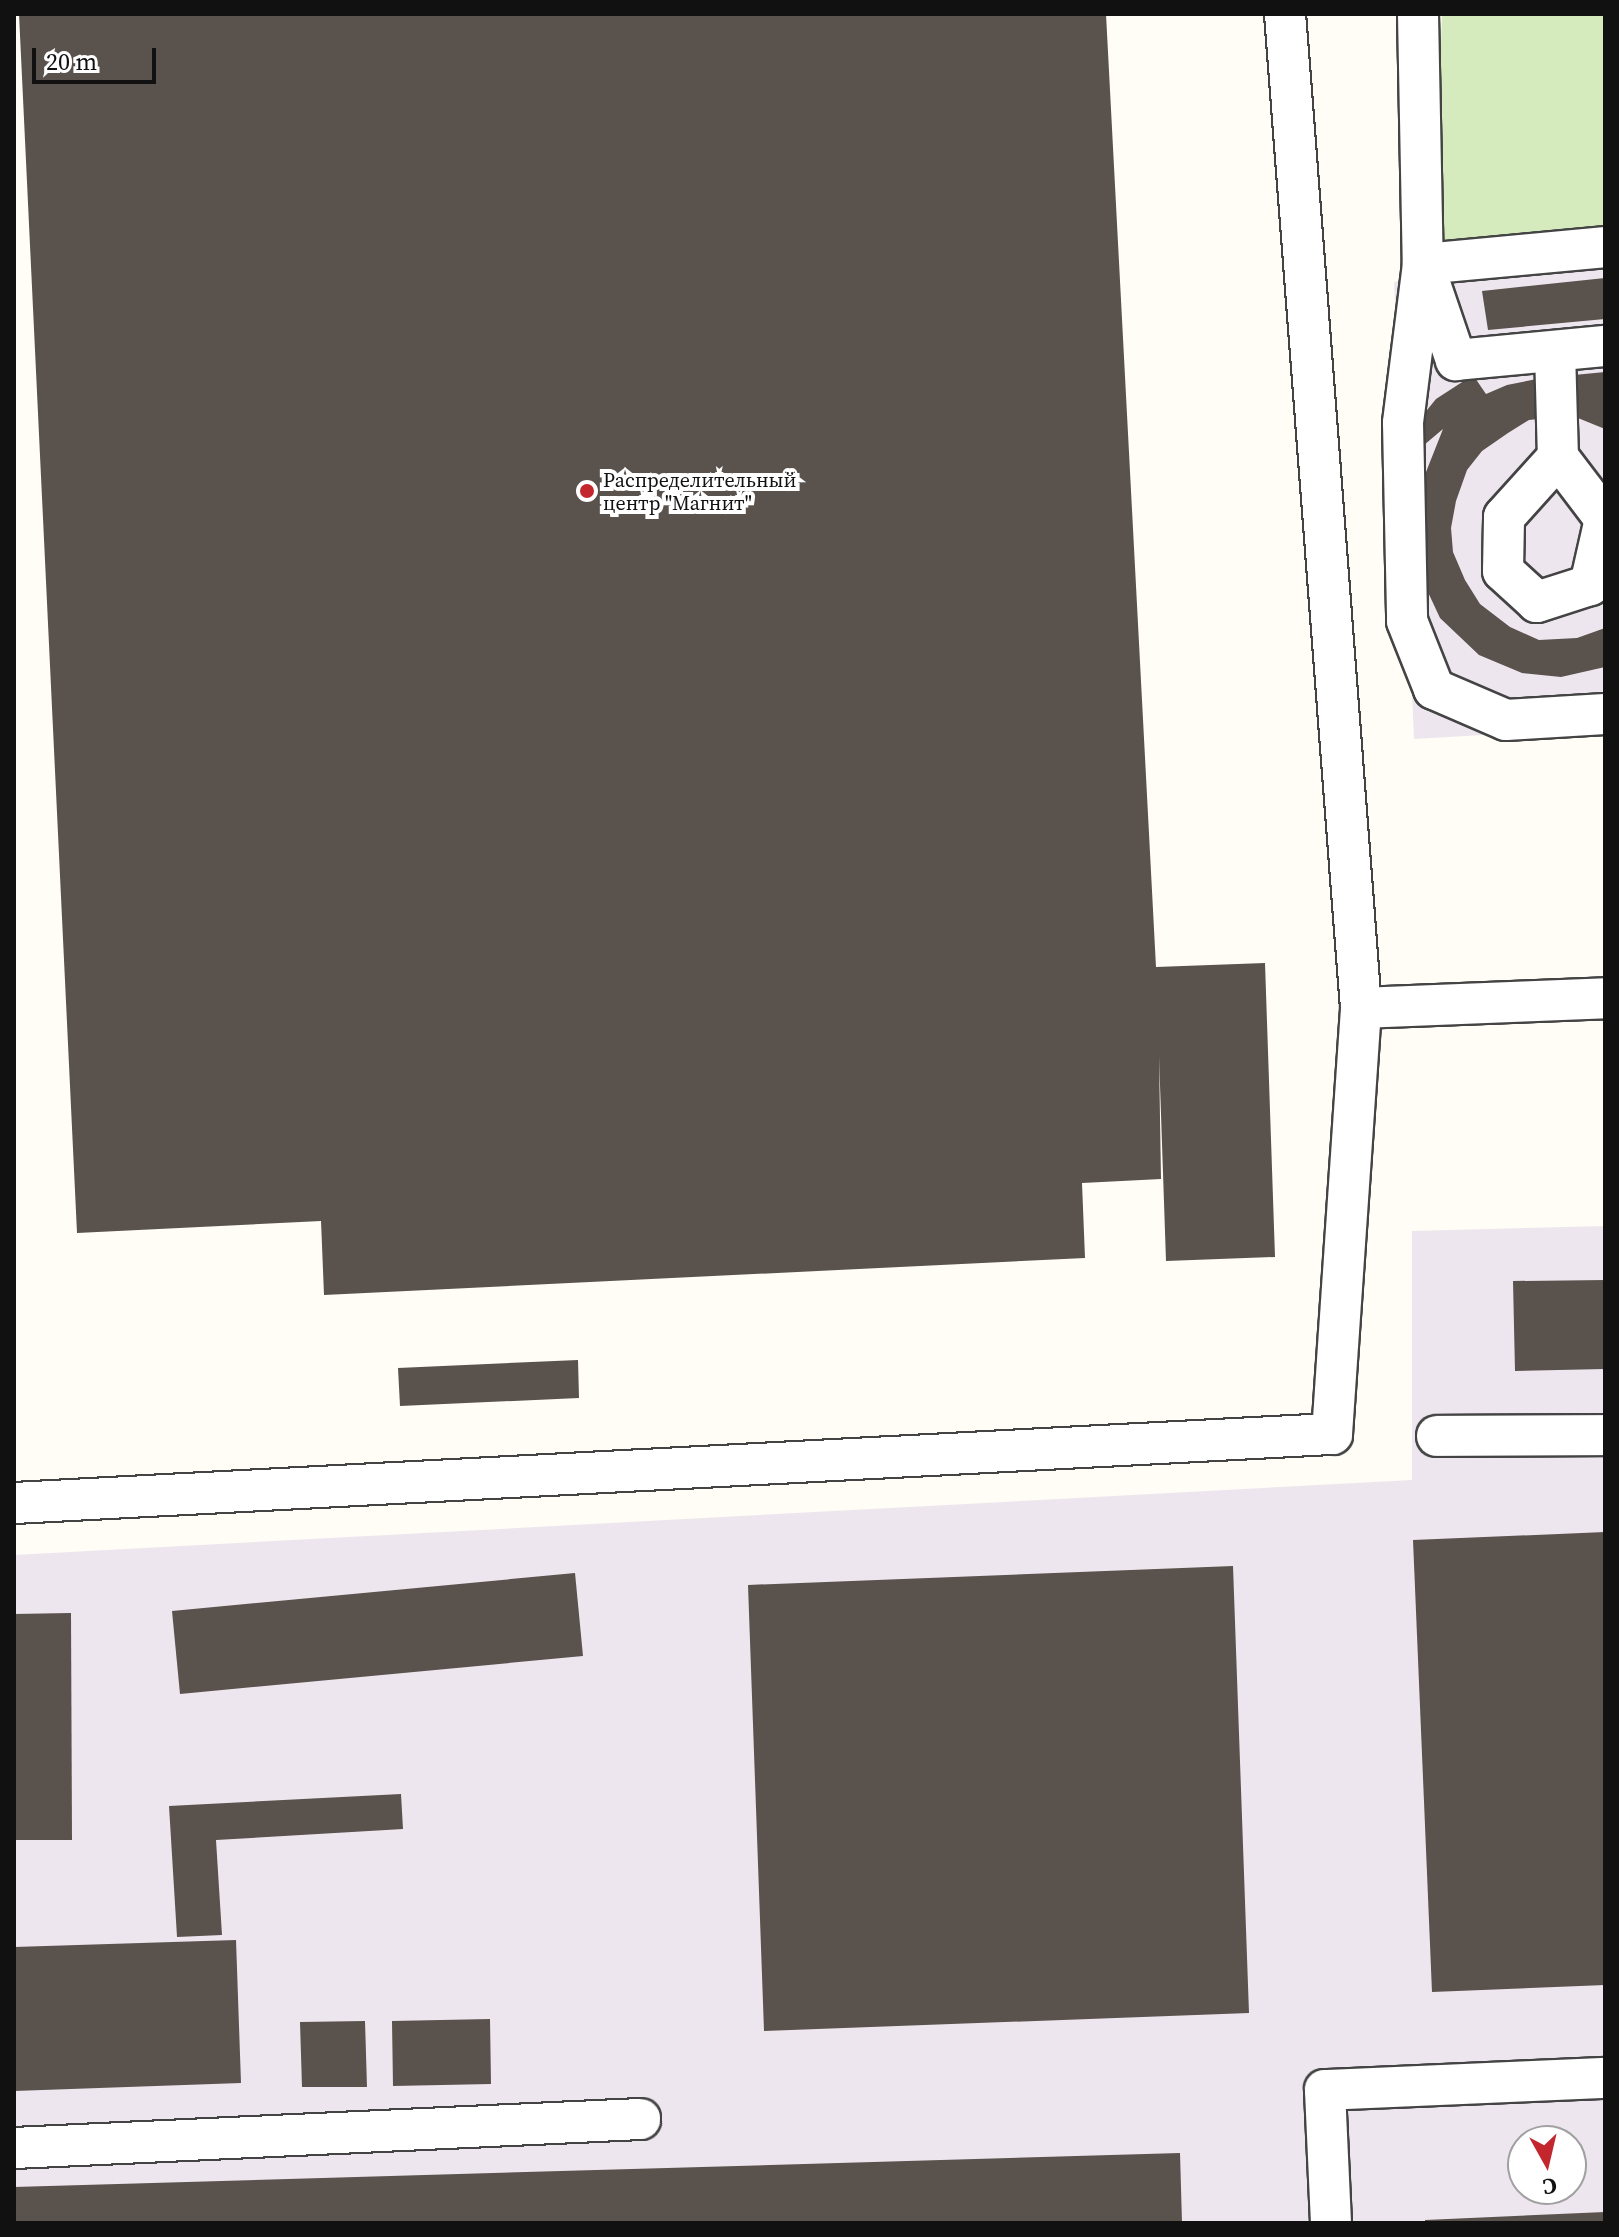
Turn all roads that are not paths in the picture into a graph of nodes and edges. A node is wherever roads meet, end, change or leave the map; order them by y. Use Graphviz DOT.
graph roads {
  1 [pos="1285,14"];
  2 [pos="1418,14"];
  3 [pos="1605,247"];
  4 [pos="1423,264"];
  5 [pos="1605,346"];
  6 [pos="1555,351"];
  7 [pos="1558,457"];
  8 [pos="1605,714"];
  9 [pos="1605,998"];
  10 [pos="1361,1008"];
  11 [pos="1605,1435"];
  12 [pos="1437,1436"];
  13 [pos="14,1503"];
  14 [pos="1605,2078"];
  15 [pos="640,2119"];
  16 [pos="14,2148"];
  17 [pos="1331,2223"];
  1 -- 10 [label="lane"];
  2 -- 4 [label="lane"];
  3 -- 4 [label="lane"];
  4 -- 6 [label="lane"];
  4 -- 8 [label="lane"];
  5 -- 6 [label="lane"];
  6 -- 7 [label="lane"];
  9 -- 10 [label="lane"];
  10 -- 13 [label="lane"];
  11 -- 12 [label="lane"];
  14 -- 17 [label="lane"];
  15 -- 16 [label="lane"];
}
